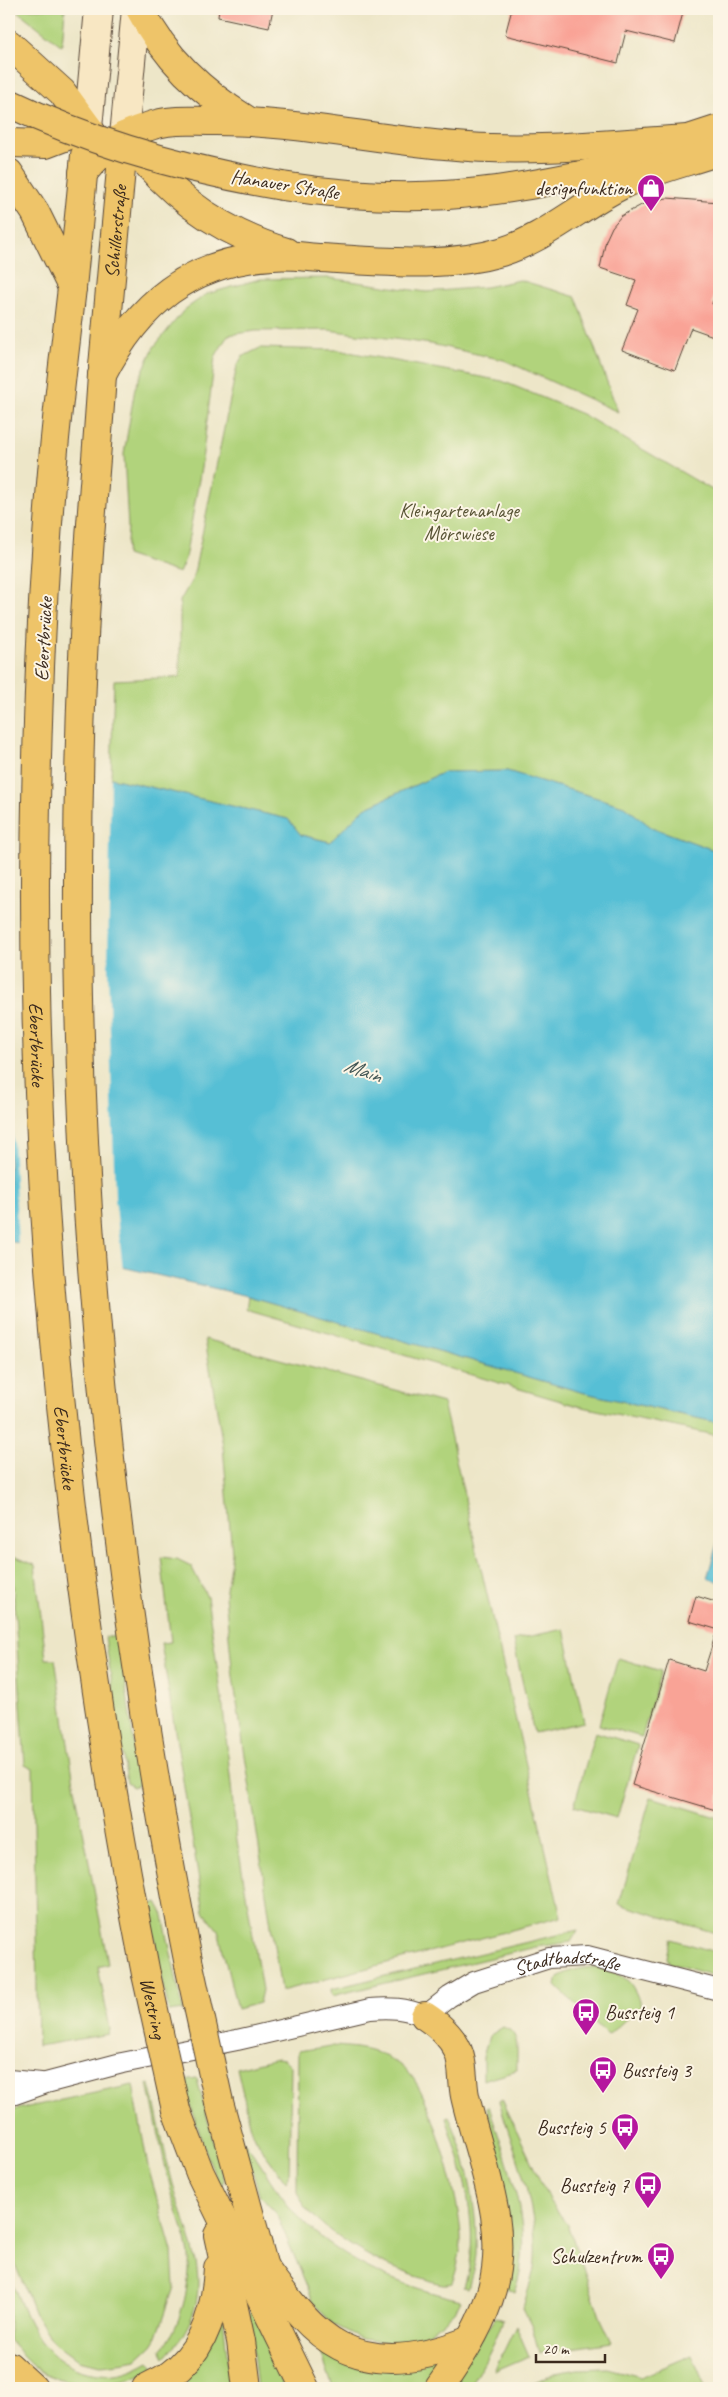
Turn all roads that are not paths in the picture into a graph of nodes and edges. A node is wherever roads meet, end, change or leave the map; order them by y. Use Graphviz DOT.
graph roads {
  1 [pos="99,9"];
  2 [pos="138,9"];
  3 [pos="9,44"];
  4 [pos="9,103"];
  5 [pos="247,120"];
  6 [pos="719,129"];
  7 [pos="106,132"];
  8 [pos="688,139"];
  9 [pos="9,143"];
  10 [pos="719,150"];
  11 [pos="9,173"];
  12 [pos="571,176"];
  13 [pos="304,257"];
  14 [pos="72,288"];
  15 [pos="102,375"];
  16 [pos="54,449"];
  17 [pos="97,455"];
  18 [pos="130,1630"];
  19 [pos="88,1636"];
  20 [pos="719,1990"];
  21 [pos="425,2016"];
  22 [pos="9,2080"];
  23 [pos="46,2084"];
  24 [pos="9,2096"];
  25 [pos="212,2196"];
  26 [pos="220,2241"];
  27 [pos="263,2266"];
  28 [pos="470,2340"];
  29 [pos="290,2360"];
  30 [pos="9,2366"];
  31 [pos="33,2388"];
  32 [pos="146,2388"];
  33 [pos="247,2388"];
  34 [pos="300,2388"];
  35 [pos="305,2388"];
  36 [pos="439,2388"];
  1 -- 7 [label="main road, Schillerstraße"];
  2 -- 5 [label="main road"];
  2 -- 7 [label="main road, Schillerstraße"];
  3 -- 7 [label="main road"];
  4 -- 12 [label="main road, Hanauer Straße, bridge"];
  5 -- 7 [label="main road"];
  5 -- 8 [label="main road"];
  6 -- 8 [label="main road, Hanauer Straße"];
  7 -- 9 [label="main road"];
  7 -- 13 [label="main road"];
  7 -- 14 [label="main road, Schillerstraße"];
  7 -- 15 [label="main road, Schillerstraße"];
  8 -- 12 [label="main road, Hanauer Straße"];
  10 -- 12 [label="main road, Hanauer Straße"];
  10 -- 13 [label="main road"];
  11 -- 14 [label="main road"];
  13 -- 15 [label="main road"];
  14 -- 16 [label="main road, Schillerstraße"];
  15 -- 17 [label="main road, Schillerstraße"];
  16 -- 19 [label="main road, Ebertbrücke"];
  17 -- 18 [label="main road, Ebertbrücke"];
  18 -- 27 [label="main road, Westring, bridge"];
  19 -- 25 [label="main road, Westring, bridge"];
  20 -- 21 [label="street, Stadtbadstraße"];
  21 -- 23 [label="street"];
  21 -- 28 [label="main road"];
  22 -- 23 [label="street"];
  23 -- 24 [label="street"];
  25 -- 26 [label="main road"];
  25 -- 29 [label="main road, Westring"];
  26 -- 32 [label="main road"];
  26 -- 33 [label="main road"];
  27 -- 28 [label="main road"];
  27 -- 29 [label="main road, Westring"];
  28 -- 36 [label="main road"];
  29 -- 34 [label="main road, Westring"];
  29 -- 35 [label="main road"];
  30 -- 31 [label="main road"];
}
